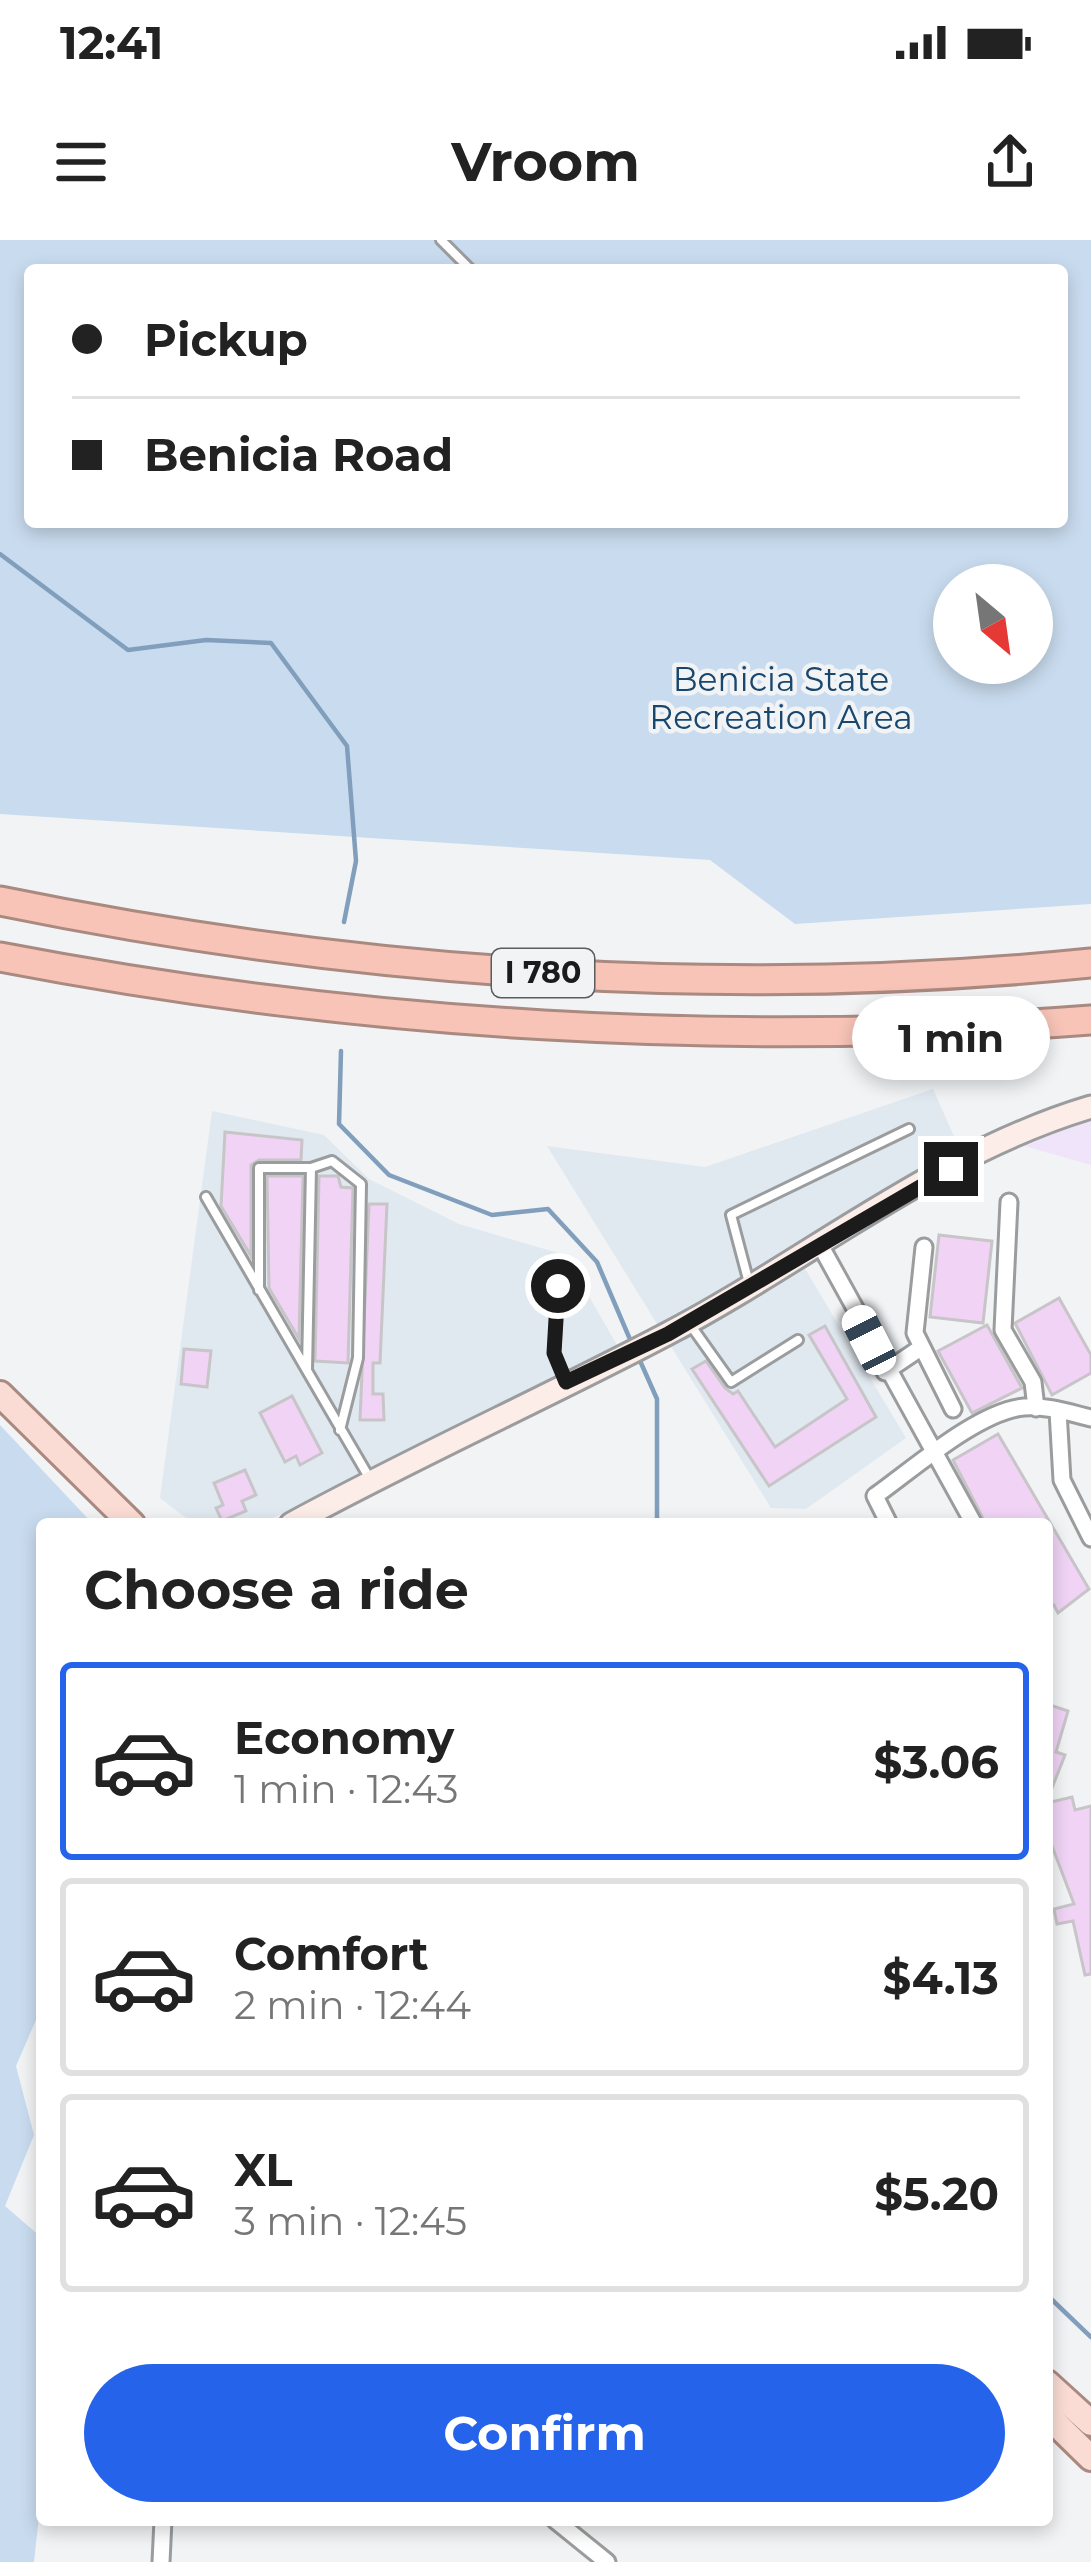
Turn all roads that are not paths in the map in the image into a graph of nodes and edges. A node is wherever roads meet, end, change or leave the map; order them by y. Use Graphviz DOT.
graph roads {
  1 [pos="441,240"];
  2 [pos="465,264"];
  3 [pos="0,901"];
  4 [pos="0,957"];
  5 [pos="1091,963"];
  6 [pos="1091,1020"];
  7 [pos="1091,1107"];
  8 [pos="909,1129"];
  9 [pos="311,1168"];
  10 [pos="206,1198"];
  11 [pos="1010,1202"];
  12 [pos="819,1243"];
  13 [pos="924,1246"];
  14 [pos="749,1285"];
  15 [pos="558,1286"];
  16 [pos="259,1290"];
  17 [pos="688,1322"];
  18 [pos="798,1340"];
  19 [pos="919,1349"];
  20 [pos="886,1372"];
  21 [pos="307,1374"];
  22 [pos="566,1382"];
  23 [pos="4,1393"];
  24 [pos="1036,1408"];
  25 [pos="953,1409"];
  26 [pos="1058,1411"];
  27 [pos="1091,1418"];
  28 [pos="340,1430"];
  29 [pos="934,1454"];
  30 [pos="370,1480"];
  31 [pos="126,1518"];
  32 [pos="302,1518"];
  33 [pos="886,1518"];
  34 [pos="971,1518"];
  35 [pos="1091,1538"];
  36 [pos="1053,2388"];
  37 [pos="1053,2421"];
  38 [pos="1091,2423"];
  39 [pos="1091,2458"];
  40 [pos="163,2526"];
  41 [pos="562,2526"];
  42 [pos="160,2562"];
  43 [pos="607,2562"];
  1 -- 2 [label="lane"];
  3 -- 5 [label="highway, I 780"];
  4 -- 6 [label="highway, I 780"];
  7 -- 12 [label="main road"];
  8 -- 14 [label="lane"];
  9 -- 16 [label="lane"];
  9 -- 21 [label="lane"];
  9 -- 28 [label="lane"];
  10 -- 16 [label="lane"];
  11 -- 24 [label="street"];
  12 -- 14 [label="main road"];
  12 -- 20 [label="street"];
  13 -- 19 [label="street"];
  14 -- 17 [label="main road"];
  15 -- 22 [label="lane"];
  16 -- 21 [label="lane"];
  17 -- 18 [label="lane"];
  17 -- 22 [label="main road"];
  19 -- 20 [label="street"];
  19 -- 25 [label="street"];
  20 -- 29 [label="street"];
  21 -- 28 [label="lane"];
  22 -- 30 [label="main road"];
  23 -- 31 [label="main road"];
  24 -- 26 [label="street"];
  24 -- 29 [label="street"];
  26 -- 27 [label="street"];
  26 -- 35 [label="street"];
  28 -- 30 [label="lane"];
  29 -- 33 [label="street"];
  29 -- 34 [label="street"];
  30 -- 32 [label="main road"];
  36 -- 38 [label="main road"];
  37 -- 39 [label="main road"];
  40 -- 42 [label="street"];
  41 -- 43 [label="street"];
}
